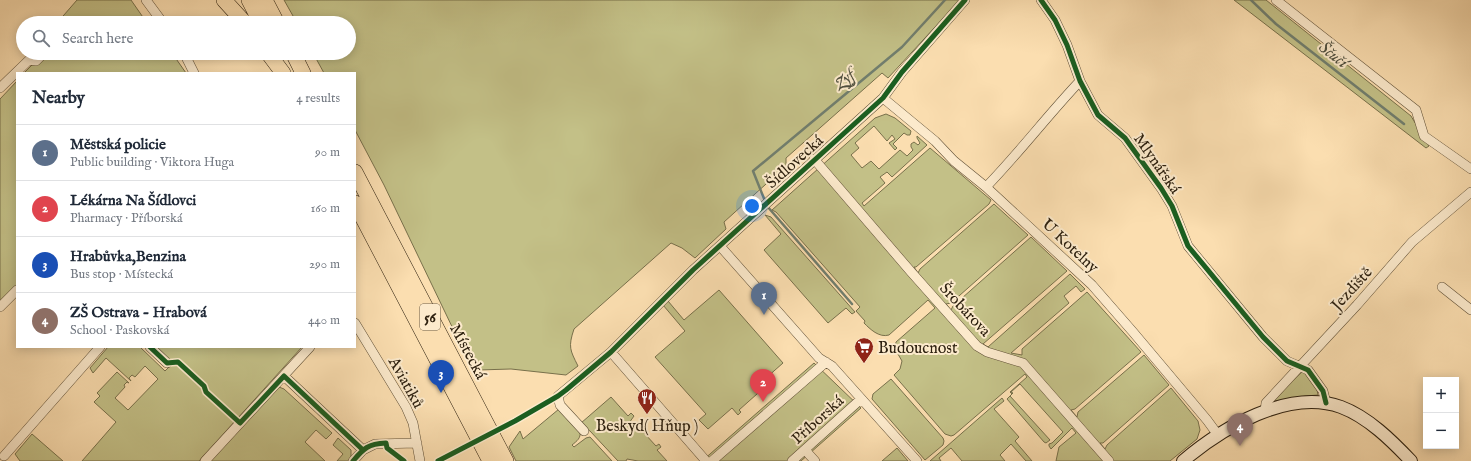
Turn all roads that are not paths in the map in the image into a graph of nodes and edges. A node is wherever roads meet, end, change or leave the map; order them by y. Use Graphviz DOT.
graph roads {
  1 [pos="146,0"];
  2 [pos="224,0"];
  3 [pos="249,0"];
  4 [pos="265,0"];
  5 [pos="965,0"];
  6 [pos="1041,0"];
  7 [pos="1276,0"];
  8 [pos="158,16"];
  9 [pos="239,16"];
  10 [pos="257,16"];
  11 [pos="273,16"];
  12 [pos="29,60"];
  13 [pos="188,60"];
  14 [pos="273,60"];
  15 [pos="280,60"];
  16 [pos="296,60"];
  17 [pos="17,72"];
  18 [pos="194,72"];
  19 [pos="282,72"];
  20 [pos="286,72"];
  21 [pos="302,72"];
  22 [pos="16,73"];
  23 [pos="1080,81"];
  24 [pos="0,88"];
  25 [pos="883,98"];
  26 [pos="814,159"];
  27 [pos="1471,169"];
  28 [pos="356,174"];
  29 [pos="986,187"];
  30 [pos="1471,192"];
  31 [pos="356,205"];
  32 [pos="720,246"];
  33 [pos="1442,287"];
  34 [pos="16,291"];
  35 [pos="1469,306"];
  36 [pos="0,307"];
  37 [pos="356,325"];
  38 [pos="99,348"];
  39 [pos="151,348"];
  40 [pos="309,348"];
  41 [pos="611,352"];
  42 [pos="826,362"];
  43 [pos="167,363"];
  44 [pos="1299,366"];
  45 [pos="284,376"];
  46 [pos="861,399"];
  47 [pos="1326,403"];
  48 [pos="1266,411"];
  49 [pos="584,431"];
  50 [pos="1218,435"];
  51 [pos="418,443"];
  52 [pos="363,450"];
  53 [pos="805,450"];
  54 [pos="4,457"];
  55 [pos="205,461"];
  56 [pos="353,461"];
  57 [pos="420,461"];
  58 [pos="490,461"];
  59 [pos="506,461"];
  60 [pos="706,461"];
  61 [pos="712,461"];
  62 [pos="792,461"];
  63 [pos="815,461"];
  64 [pos="917,461"];
  65 [pos="1109,461"];
  66 [pos="1183,461"];
  67 [pos="1411,461"];
  1 -- 8 [label="street"];
  2 -- 9 [label="highway"];
  3 -- 10 [label="highway"];
  4 -- 11 [label="highway"];
  5 -- 25 [label="street, Šídlovecká"];
  6 -- 23 [label="street, Mlynářská"];
  7 -- 27 [label="street"];
  12 -- 17 [label="street"];
  13 -- 18 [label="street"];
  14 -- 19 [label="highway"];
  15 -- 20 [label="highway"];
  16 -- 21 [label="highway"];
  22 -- 24 [label="street"];
  23 -- 29 [label="street"];
  23 -- 44 [label="street, Mlynářská"];
  25 -- 26 [label="street, Šídlovecká"];
  25 -- 29 [label="street, U Kotelny"];
  26 -- 32 [label="street, Šídlovecká"];
  26 -- 65 [label="street, Šrobárova"];
  28 -- 59 [label="highway, Místecká / 56"];
  29 -- 50 [label="street, U Kotelny"];
  30 -- 44 [label="street, Jezdiště"];
  31 -- 58 [label="highway, Místecká / 56"];
  32 -- 41 [label="street, Šídlovecká"];
  32 -- 42 [label="street"];
  33 -- 35 [label="street"];
  34 -- 36 [label="street"];
  37 -- 51 [label="street, Aviatiků"];
  38 -- 54 [label="street"];
  39 -- 43 [label="street"];
  40 -- 45 [label="street"];
  41 -- 49 [label="street, Šídlovecká"];
  41 -- 60 [label="street"];
  42 -- 46 [label="street"];
  42 -- 61 [label="street"];
  44 -- 47 [label="street, Mlynářská"];
  44 -- 48 [label="street, Jezdiště"];
  45 -- 52 [label="street"];
  45 -- 55 [label="street"];
  46 -- 53 [label="street, Příborská"];
  46 -- 64 [label="street"];
  47 -- 48 [label="main road"];
  47 -- 67 [label="main road"];
  48 -- 50 [label="main road"];
  50 -- 66 [label="main road"];
  51 -- 52 [label="street"];
  51 -- 57 [label="street, Aviatiků"];
  52 -- 56 [label="street"];
  53 -- 62 [label="street, Příborská"];
  53 -- 63 [label="street"];
}
